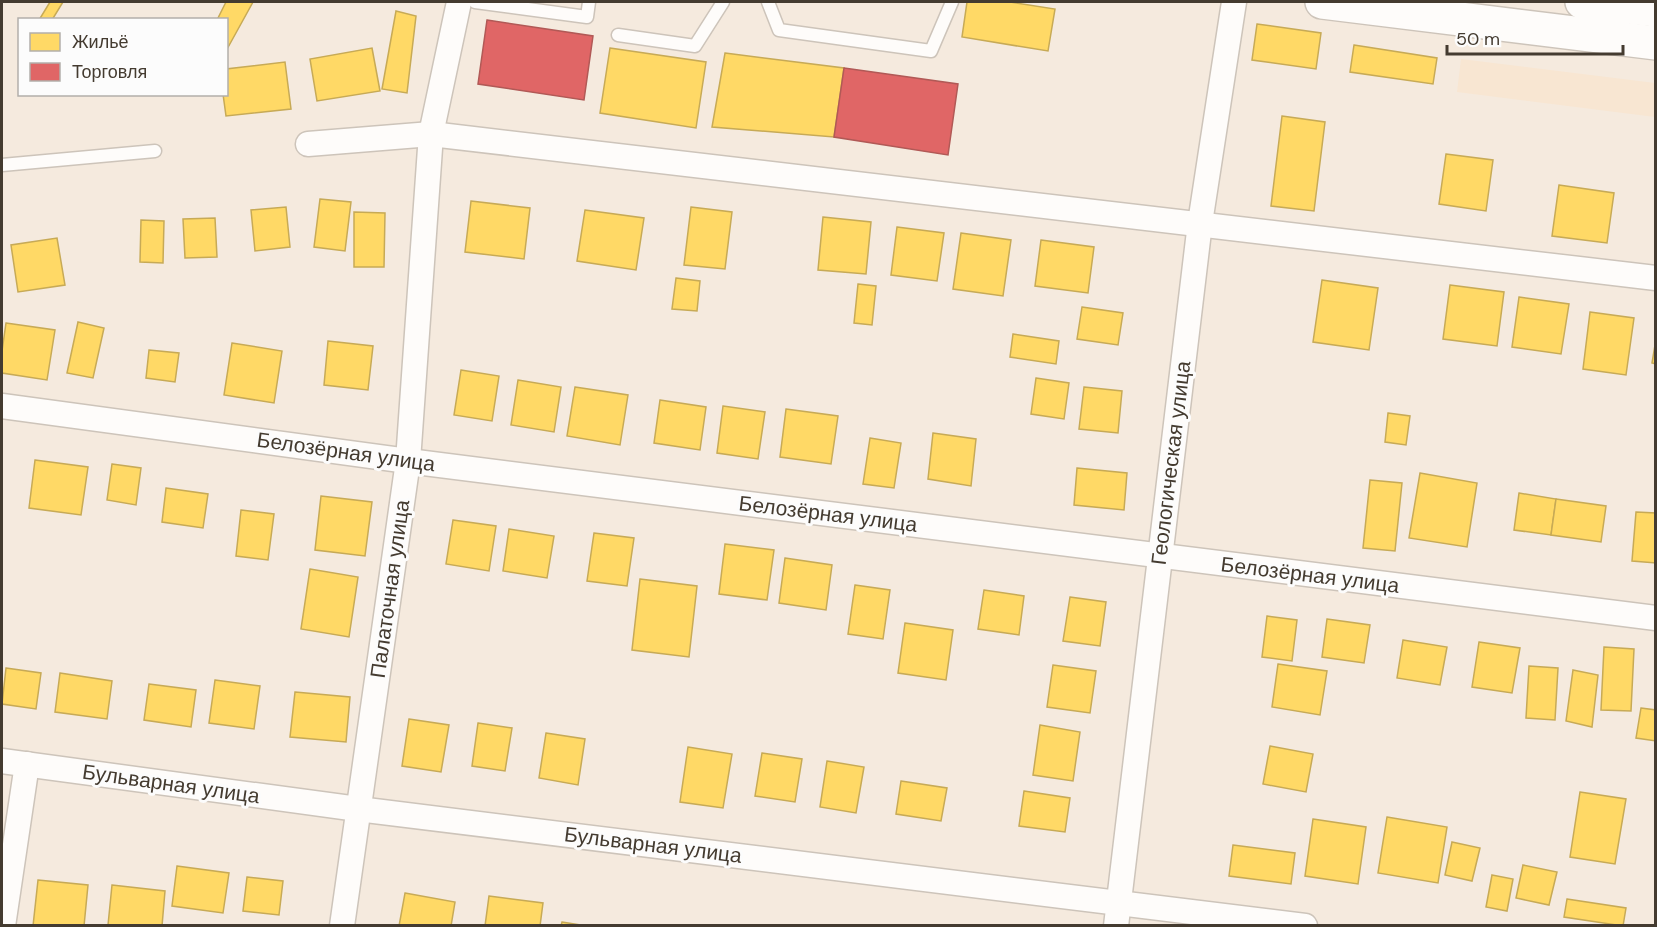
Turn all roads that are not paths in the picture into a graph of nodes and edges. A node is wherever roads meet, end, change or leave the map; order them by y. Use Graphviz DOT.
graph roads {
  1 [pos="459,2"];
  2 [pos="475,2"];
  3 [pos="589,2"];
  4 [pos="723,2"];
  5 [pos="768,2"];
  6 [pos="952,2"];
  7 [pos="1234,2"];
  8 [pos="1322,2"];
  9 [pos="1582,2"];
  10 [pos="503,3"];
  11 [pos="1656,10"];
  12 [pos="618,35"];
  13 [pos="1656,43"];
  14 [pos="431,134"];
  15 [pos="308,144"];
  16 [pos="155,151"];
  17 [pos="2,165"];
  18 [pos="1200,223"];
  19 [pos="1656,278"];
  20 [pos="2,406"];
  21 [pos="408,461"];
  22 [pos="1160,556"];
  23 [pos="1656,618"];
  24 [pos="2,761"];
  25 [pos="27,764"];
  26 [pos="358,809"];
  27 [pos="1117,914"];
  28 [pos="3,926"];
  29 [pos="342,926"];
  30 [pos="1305,926"];
  1 -- 14 [label="street, Палаточная улица"];
  2 -- 10 [label="lane"];
  3 -- 10 [label="lane"];
  4 -- 12 [label="lane"];
  5 -- 6 [label="lane"];
  7 -- 18 [label="street, Геологическая улица"];
  8 -- 13 [label="main road"];
  9 -- 11 [label="main road"];
  14 -- 15 [label="street"];
  14 -- 18 [label="street"];
  14 -- 21 [label="street, Палаточная улица"];
  16 -- 17 [label="lane"];
  18 -- 19 [label="street"];
  18 -- 22 [label="street, Геологическая улица"];
  20 -- 21 [label="street, Белозёрная улица"];
  21 -- 22 [label="street, Белозёрная улица"];
  21 -- 26 [label="street, Палаточная улица"];
  22 -- 23 [label="street, Белозёрная улица"];
  22 -- 27 [label="street, Геологическая улица"];
  24 -- 25 [label="street, Бульварная улица"];
  25 -- 26 [label="street, Бульварная улица"];
  25 -- 28 [label="street"];
  26 -- 27 [label="street, Бульварная улица"];
  26 -- 29 [label="street, Палаточная улица"];
  27 -- 30 [label="street, Бульварная улица"];
}
